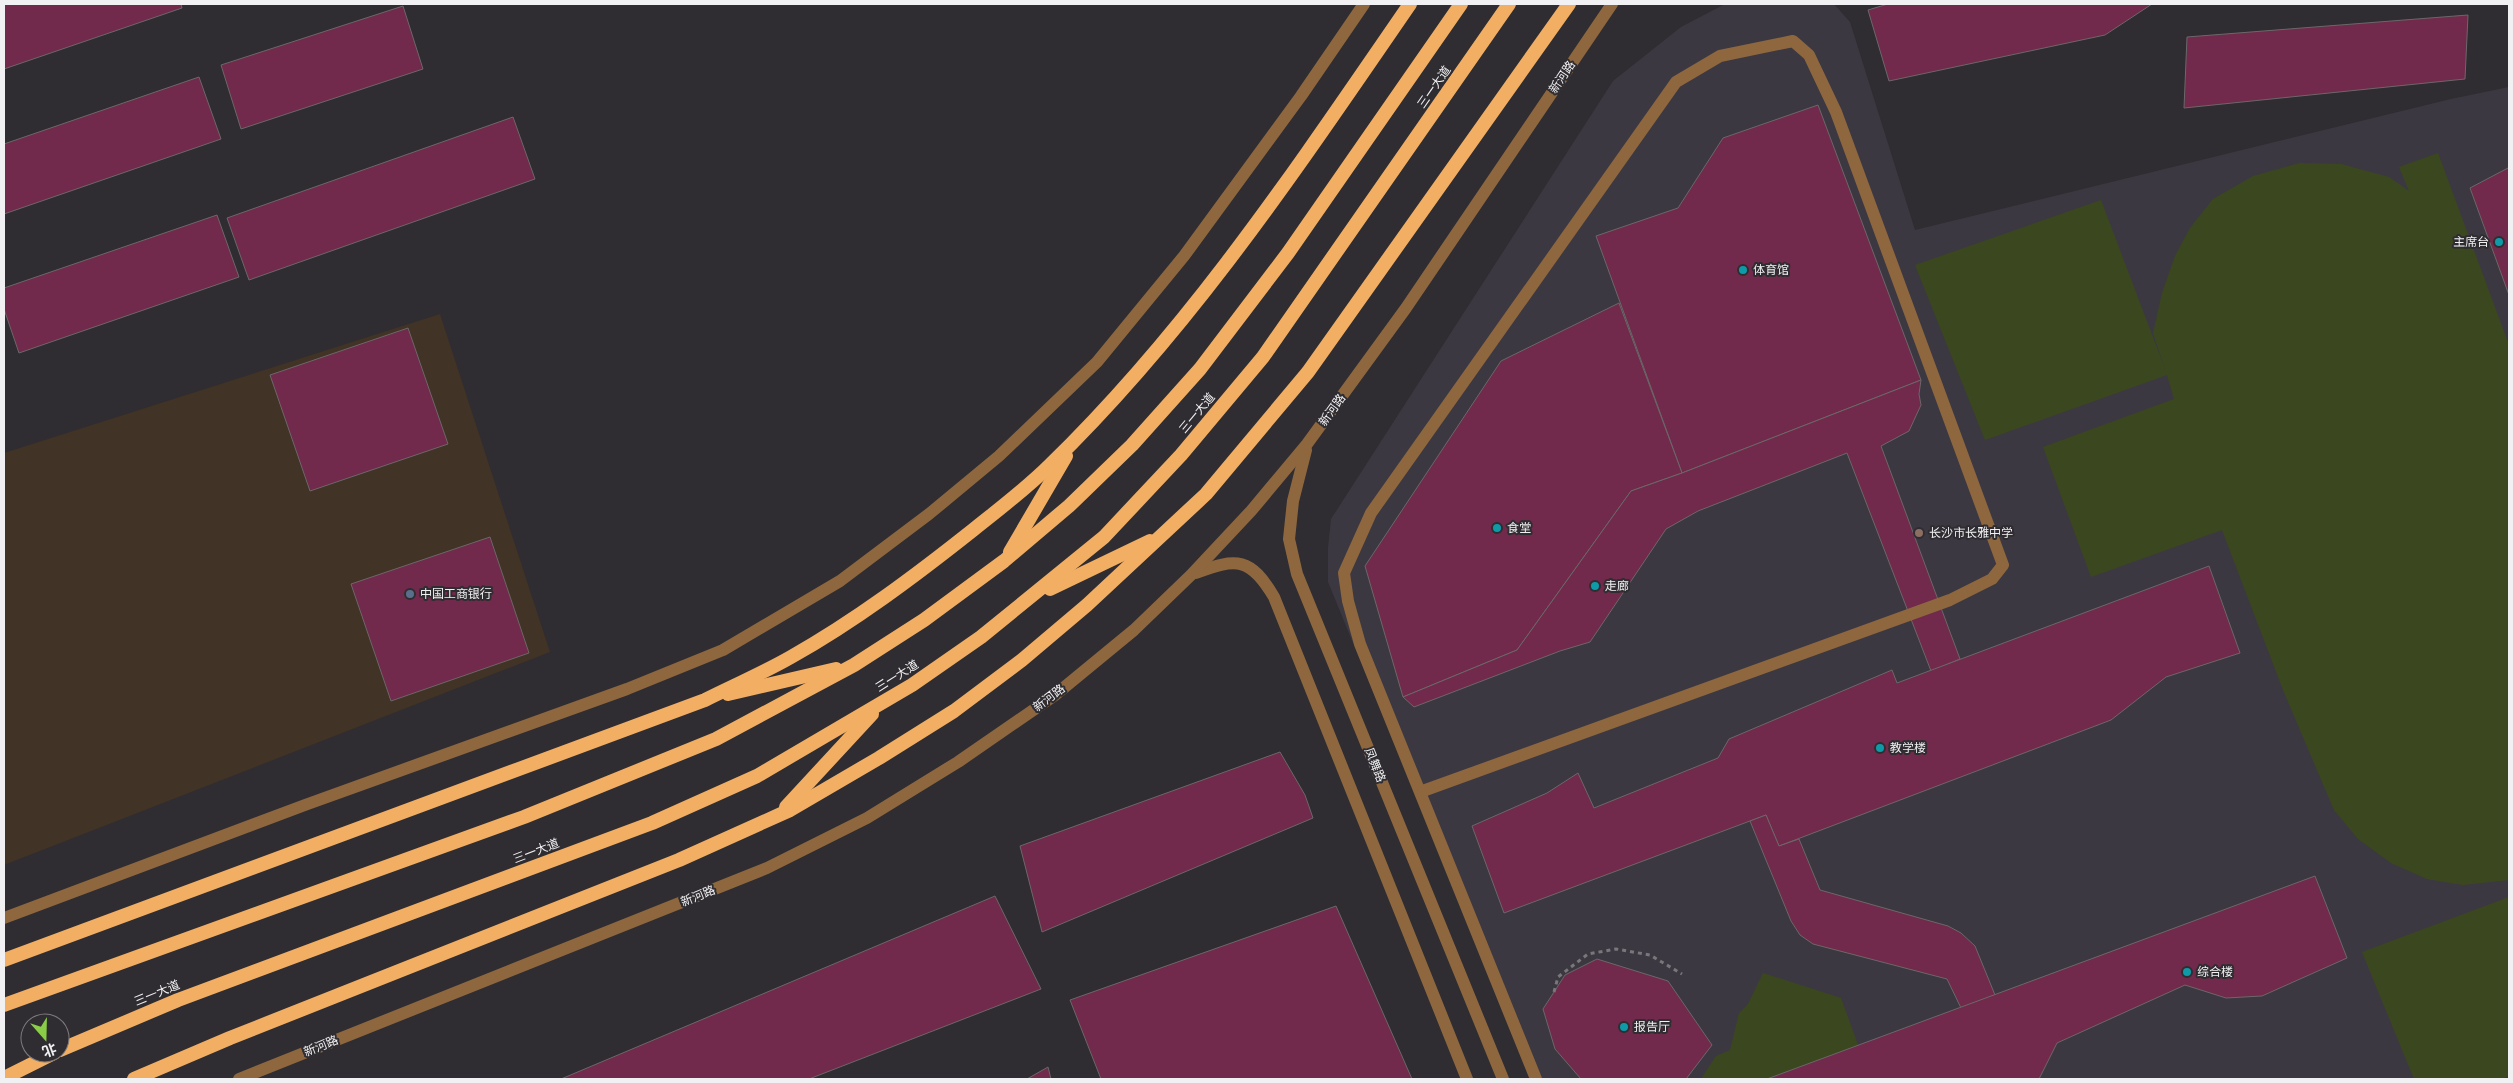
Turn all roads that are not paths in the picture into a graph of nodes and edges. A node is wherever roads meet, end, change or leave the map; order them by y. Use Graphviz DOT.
graph roads {
  1 [pos="1364,4"];
  2 [pos="1410,4"];
  3 [pos="1461,4"];
  4 [pos="1509,4"];
  5 [pos="1569,4"];
  6 [pos="1612,4"];
  7 [pos="1078,436"];
  8 [pos="1308,444"];
  9 [pos="1162,535"];
  10 [pos="1004,562"];
  11 [pos="1191,575"];
  12 [pos="1027,600"];
  13 [pos="854,665"];
  14 [pos="705,700"];
  15 [pos="884,702"];
  16 [pos="1420,792"];
  17 [pos="779,814"];
  18 [pos="4,918"];
  19 [pos="4,960"];
  20 [pos="4,1005"];
  21 [pos="70,1046"];
  22 [pos="34,1063"];
  23 [pos="4,1078"];
  24 [pos="134,1079"];
  25 [pos="239,1079"];
  26 [pos="1467,1079"];
  27 [pos="1503,1079"];
  28 [pos="1536,1079"];
  1 -- 18 [label="street"];
  2 -- 7 [label="highway"];
  3 -- 10 [label="highway, 三一大道"];
  4 -- 12 [label="highway, 三一大道"];
  5 -- 9 [label="highway"];
  6 -- 8 [label="street, 新河路"];
  7 -- 10 [label="highway"];
  7 -- 14 [label="highway"];
  8 -- 11 [label="street, 新河路"];
  8 -- 27 [label="street, 凤舞路"];
  9 -- 12 [label="highway"];
  9 -- 17 [label="highway"];
  10 -- 13 [label="highway, 三一大道"];
  11 -- 25 [label="street, 新河路"];
  11 -- 26 [label="street"];
  12 -- 15 [label="highway, 三一大道"];
  13 -- 14 [label="highway"];
  13 -- 20 [label="highway, 三一大道"];
  14 -- 19 [label="highway"];
  15 -- 17 [label="highway"];
  15 -- 21 [label="highway, 三一大道"];
  16 -- 16 [label="street"];
  16 -- 28 [label="street"];
  17 -- 24 [label="highway"];
  22 -- 23 [label="highway"];
}
